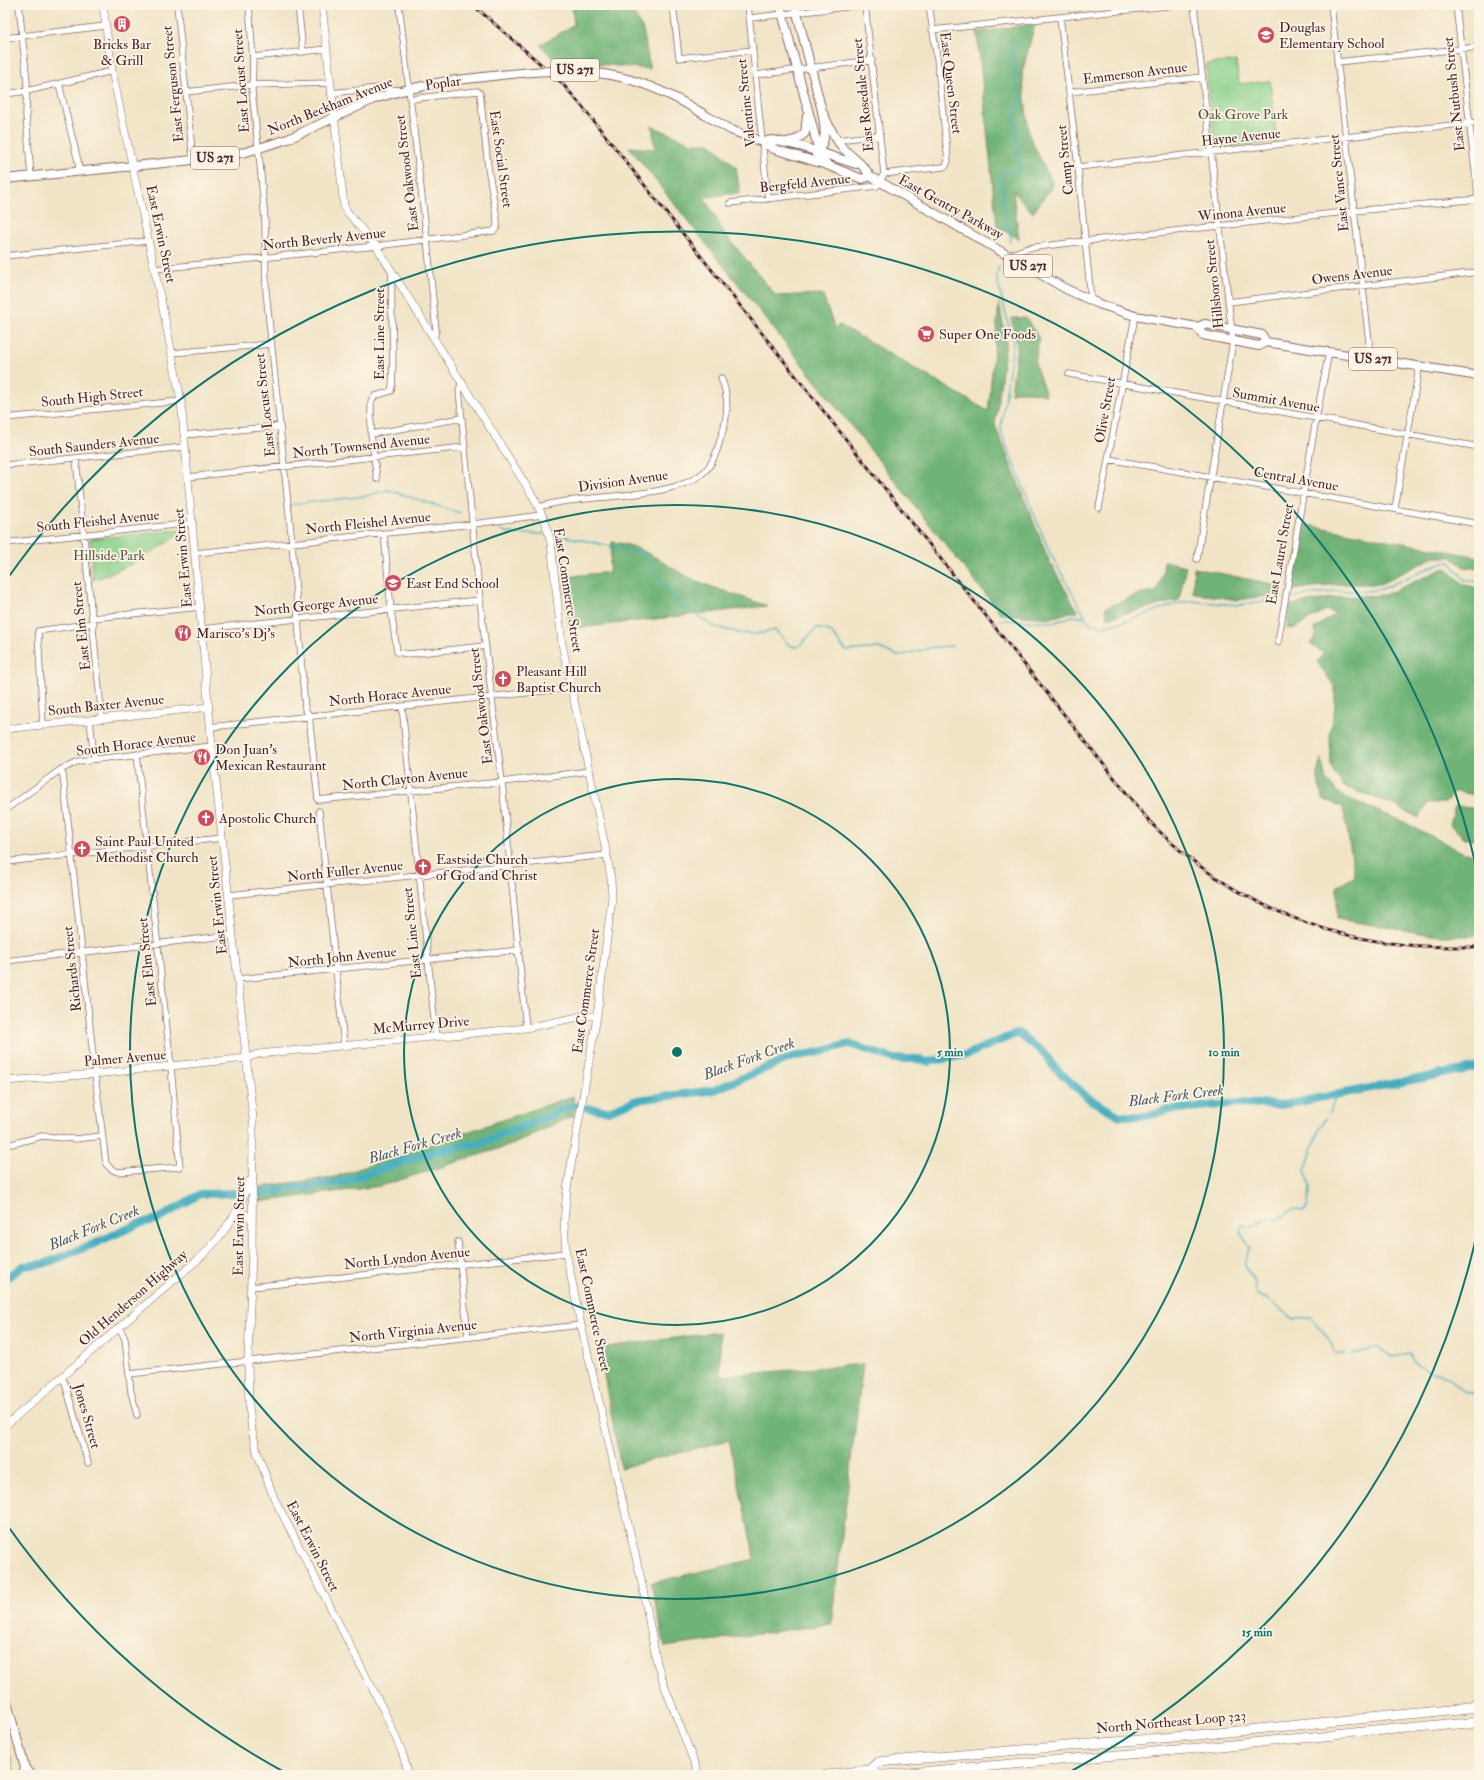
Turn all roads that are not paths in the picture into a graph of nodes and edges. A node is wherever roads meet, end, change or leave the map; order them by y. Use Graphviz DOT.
graph roads {
  1 [pos="19,5"];
  2 [pos="103,5"];
  3 [pos="177,5"];
  4 [pos="249,5"];
  5 [pos="298,5"];
  6 [pos="322,5"];
  7 [pos="399,5"];
  8 [pos="673,5"];
  9 [pos="748,5"];
  10 [pos="780,5"];
  11 [pos="864,5"];
  12 [pos="929,5"];
  13 [pos="1177,5"];
  14 [pos="1194,5"];
  15 [pos="1330,5"];
  16 [pos="1456,5"];
  17 [pos="808,8"];
  18 [pos="1122,8"];
  19 [pos="796,9"];
  20 [pos="782,15"];
  21 [pos="1060,17"];
  22 [pos="750,18"];
  23 [pos="105,26"];
  24 [pos="932,30"];
  25 [pos="22,36"];
  26 [pos="5,38"];
  27 [pos="1479,47"];
  28 [pos="327,49"];
  29 [pos="1461,49"];
  30 [pos="753,50"];
  31 [pos="303,52"];
  32 [pos="253,57"];
  33 [pos="872,60"];
  34 [pos="1338,62"];
  35 [pos="811,68"];
  36 [pos="796,70"];
  37 [pos="112,71"];
  38 [pos="756,76"];
  39 [pos="1203,77"];
  40 [pos="330,83"];
  41 [pos="59,84"];
  42 [pos="251,85"];
  43 [pos="405,90"];
  44 [pos="27,91"];
  45 [pos="185,92"];
  46 [pos="479,92"];
  47 [pos="1069,92"];
  48 [pos="331,93"];
  49 [pos="5,94"];
  50 [pos="411,100"];
  51 [pos="806,105"];
  52 [pos="822,111"];
  53 [pos="334,117"];
  54 [pos="1479,122"];
  55 [pos="1469,123"];
  56 [pos="880,135"];
  57 [pos="1346,138"];
  58 [pos="837,140"];
  59 [pos="762,142"];
  60 [pos="782,142"];
  61 [pos="258,149"];
  62 [pos="819,151"];
  63 [pos="1211,152"];
  64 [pos="807,159"];
  65 [pos="193,160"];
  66 [pos="828,164"];
  67 [pos="133,166"];
  68 [pos="862,167"];
  69 [pos="1078,167"];
  70 [pos="79,172"];
  71 [pos="884,174"];
  72 [pos="31,176"];
  73 [pos="870,176"];
  74 [pos="5,179"];
  75 [pos="880,182"];
  76 [pos="768,199"];
  77 [pos="1479,201"];
  78 [pos="730,203"];
  79 [pos="1354,211"];
  80 [pos="1220,226"];
  81 [pos="496,230"];
  82 [pos="427,239"];
  83 [pos="148,241"];
  84 [pos="1085,241"];
  85 [pos="376,246"];
  86 [pos="1009,255"];
  87 [pos="5,256"];
  88 [pos="266,257"];
  89 [pos="154,269"];
  90 [pos="392,271"];
  91 [pos="1479,272"];
  92 [pos="1363,286"];
  93 [pos="1091,300"];
  94 [pos="1228,302"];
  95 [pos="1135,316"];
  96 [pos="1197,327"];
  97 [pos="1231,328"];
  98 [pos="434,338"];
  99 [pos="1233,341"];
  100 [pos="1266,342"];
  101 [pos="271,344"];
  102 [pos="1329,352"];
  103 [pos="172,353"];
  104 [pos="1369,359"];
  105 [pos="1419,368"];
  106 [pos="1069,374"];
  107 [pos="1479,376"];
  108 [pos="721,378"];
  109 [pos="462,381"];
  110 [pos="1121,384"];
  111 [pos="181,401"];
  112 [pos="1224,403"];
  113 [pos="5,418"];
  114 [pos="462,418"];
  115 [pos="1316,419"];
  116 [pos="280,426"];
  117 [pos="371,434"];
  118 [pos="1408,434"];
  119 [pos="184,435"];
  120 [pos="185,447"];
  121 [pos="465,447"];
  122 [pos="1479,447"];
  123 [pos="374,457"];
  124 [pos="76,459"];
  125 [pos="1108,459"];
  126 [pos="5,466"];
  127 [pos="283,467"];
  128 [pos="1211,476"];
  129 [pos="188,477"];
  130 [pos="377,479"];
  131 [pos="1303,493"];
  132 [pos="539,507"];
  133 [pos="1099,508"];
  134 [pos="1395,508"];
  135 [pos="542,515"];
  136 [pos="193,523"];
  137 [pos="473,524"];
  138 [pos="1479,524"];
  139 [pos="384,533"];
  140 [pos="84,534"];
  141 [pos="5,543"];
  142 [pos="292,543"];
  143 [pos="196,553"];
  144 [pos="1197,559"];
  145 [pos="480,600"];
  146 [pos="200,607"];
  147 [pos="391,610"];
  148 [pos="298,619"];
  149 [pos="93,621"];
  150 [pos="202,629"];
  151 [pos="1278,642"];
  152 [pos="486,646"];
  153 [pos="571,688"];
  154 [pos="492,696"];
  155 [pos="402,706"];
  156 [pos="209,707"];
  157 [pos="309,715"];
  158 [pos="102,719"];
  159 [pos="90,720"];
  160 [pos="43,724"];
  161 [pos="211,726"];
  162 [pos="5,729"];
  163 [pos="212,746"];
  164 [pos="137,754"];
  165 [pos="94,759"];
  166 [pos="60,770"];
  167 [pos="590,771"];
  168 [pos="502,782"];
  169 [pos="411,791"];
  170 [pos="318,800"];
  171 [pos="5,810"];
  172 [pos="319,811"];
  173 [pos="222,838"];
  174 [pos="146,846"];
  175 [pos="72,854"];
  176 [pos="607,855"];
  177 [pos="5,862"];
  178 [pos="511,865"];
  179 [pos="419,875"];
  180 [pos="326,884"];
  181 [pos="229,895"];
  182 [pos="233,935"];
  183 [pos="157,944"];
  184 [pos="520,950"];
  185 [pos="83,952"];
  186 [pos="428,960"];
  187 [pos="5,961"];
  188 [pos="336,969"];
  189 [pos="238,980"];
  190 [pos="597,1016"];
  191 [pos="526,1028"];
  192 [pos="436,1037"];
  193 [pos="344,1045"];
  194 [pos="247,1058"];
  195 [pos="171,1067"];
  196 [pos="95,1074"];
  197 [pos="5,1081"];
  198 [pos="102,1136"];
  199 [pos="12,1144"];
  200 [pos="108,1166"];
  201 [pos="253,1169"];
  202 [pos="234,1216"];
  203 [pos="252,1219"];
  204 [pos="458,1242"];
  205 [pos="566,1253"];
  206 [pos="461,1265"];
  207 [pos="251,1287"];
  208 [pos="581,1325"];
  209 [pos="119,1327"];
  210 [pos="468,1338"];
  211 [pos="248,1360"];
  212 [pos="129,1374"];
  213 [pos="61,1377"];
  214 [pos="137,1415"];
  215 [pos="5,1426"];
  216 [pos="88,1462"];
  217 [pos="5,1695"];
  218 [pos="1479,1707"];
  219 [pos="1382,1717"];
  220 [pos="1479,1721"];
  221 [pos="1384,1730"];
  222 [pos="1197,1735"];
  223 [pos="1199,1748"];
  224 [pos="1024,1749"];
  225 [pos="1026,1763"];
  226 [pos="869,1770"];
  227 [pos="24,1771"];
  228 [pos="32,1775"];
  229 [pos="410,1775"];
  230 [pos="699,1775"];
  231 [pos="826,1775"];
  232 [pos="878,1775"];
  233 [pos="885,1775"];
  1 -- 25 [label="street"];
  2 -- 23 [label="street, East Erwin Street"];
  3 -- 45 [label="street, East Ferguson Street"];
  4 -- 32 [label="street, East Locust Street"];
  5 -- 31 [label="street"];
  6 -- 28 [label="street"];
  7 -- 43 [label="street, East Oakwood Street"];
  8 -- 30 [label="street"];
  9 -- 22 [label="street, Valentine Street"];
  10 -- 20 [label="main road"];
  11 -- 17 [label="street"];
  11 -- 33 [label="street, East Rosedale Street"];
  12 -- 24 [label="street, East Queen Street"];
  13 -- 18 [label="street"];
  14 -- 39 [label="street, Hillsboro Street"];
  15 -- 34 [label="street, East Vance Street"];
  16 -- 29 [label="street, East Nutbush Street"];
  17 -- 19 [label="street"];
  18 -- 21 [label="street"];
  19 -- 20 [label="street"];
  19 -- 35 [label="main road"];
  20 -- 22 [label="street"];
  20 -- 36 [label="main road"];
  21 -- 24 [label="street"];
  21 -- 47 [label="street, Camp Street"];
  22 -- 30 [label="street, Valentine Street"];
  23 -- 25 [label="street"];
  23 -- 37 [label="street, East Erwin Street"];
  24 -- 71 [label="street, East Queen Street"];
  25 -- 26 [label="street"];
  25 -- 44 [label="street"];
  27 -- 29 [label="street"];
  28 -- 31 [label="street"];
  28 -- 40 [label="street"];
  29 -- 34 [label="street"];
  29 -- 55 [label="street, East Nutbush Street"];
  30 -- 38 [label="street, Valentine Street"];
  31 -- 32 [label="street"];
  32 -- 42 [label="street, East Locust Street"];
  33 -- 35 [label="street"];
  33 -- 56 [label="street, East Rosedale Street"];
  34 -- 57 [label="street, East Vance Street"];
  35 -- 36 [label="street"];
  35 -- 52 [label="main road"];
  36 -- 38 [label="street"];
  36 -- 51 [label="main road"];
  37 -- 41 [label="street"];
  37 -- 67 [label="street, East Erwin Street"];
  38 -- 59 [label="street, Valentine Street"];
  39 -- 47 [label="street, Emmerson Avenue"];
  39 -- 63 [label="street, Hillsboro Street"];
  40 -- 42 [label="street"];
  40 -- 48 [label="street"];
  41 -- 44 [label="street"];
  41 -- 70 [label="street"];
  42 -- 45 [label="street"];
  42 -- 61 [label="street, East Locust Street"];
  43 -- 48 [label="street"];
  43 -- 50 [label="street, East Oakwood Street"];
  43 -- 53 [label="main road, North Beckham Avenue / US 271"];
  43 -- 59 [label="main road, North Beckham Avenue / US 271, bridge"];
  44 -- 49 [label="street"];
  44 -- 72 [label="street"];
  45 -- 65 [label="street, East Ferguson Street"];
  46 -- 50 [label="street, Poplar"];
  46 -- 81 [label="street, East Social Street"];
  47 -- 69 [label="street, Camp Street"];
  48 -- 53 [label="street"];
  50 -- 82 [label="street, East Oakwood Street"];
  51 -- 60 [label="main road"];
  51 -- 62 [label="main road"];
  52 -- 58 [label="main road, East Gentry Parkway"];
  52 -- 62 [label="main road"];
  53 -- 61 [label="main road, North Beckham Avenue / US 271"];
  53 -- 85 [label="street"];
  54 -- 55 [label="street, Hayne Avenue"];
  55 -- 57 [label="street, Hayne Avenue"];
  55 -- 77 [label="street, East Nutbush Street"];
  56 -- 58 [label="street"];
  56 -- 71 [label="street, East Rosedale Street"];
  57 -- 63 [label="street, Hayne Avenue"];
  57 -- 79 [label="street, East Vance Street"];
  58 -- 68 [label="main road, East Gentry Parkway"];
  59 -- 60 [label="main road, North Beckham Avenue / US 271"];
  59 -- 64 [label="main road, North Beckham Avenue / US 271"];
  59 -- 76 [label="street, Valentine Street"];
  60 -- 62 [label="main road, North Beckham Avenue / US 271"];
  61 -- 65 [label="main road, North Beckham Avenue / US 271"];
  61 -- 88 [label="street, East Locust Street"];
  62 -- 64 [label="main road"];
  62 -- 66 [label="main road"];
  62 -- 68 [label="main road, North Beckham Avenue / US 271"];
  63 -- 69 [label="street, Hayne Avenue"];
  63 -- 80 [label="street, Hillsboro Street"];
  64 -- 66 [label="main road, North Beckham Avenue / US 271"];
  65 -- 67 [label="main road, North Beckham Avenue / US 271"];
  66 -- 73 [label="main road, East Gentry Parkway / US 271"];
  67 -- 70 [label="main road, US 271"];
  67 -- 83 [label="street, East Erwin Street"];
  68 -- 73 [label="main road, East Gentry Parkway / US 271"];
  69 -- 84 [label="street, Camp Street"];
  70 -- 72 [label="main road, US 271"];
  71 -- 75 [label="street"];
  72 -- 74 [label="main road, US 271"];
  73 -- 75 [label="main road, East Gentry Parkway / US 271"];
  75 -- 76 [label="street, Bergfeld Avenue"];
  75 -- 86 [label="main road, East Gentry Parkway / US 271"];
  76 -- 78 [label="street, Bergfeld Avenue"];
  77 -- 79 [label="street, Winona Avenue"];
  79 -- 80 [label="street, Winona Avenue"];
  79 -- 92 [label="street, East Vance Street"];
  80 -- 84 [label="street, Winona Avenue"];
  80 -- 94 [label="street, Hillsboro Street"];
  81 -- 82 [label="street, North Beverly Avenue"];
  82 -- 85 [label="street, North Beverly Avenue"];
  82 -- 98 [label="street, East Oakwood Street"];
  83 -- 87 [label="street"];
  83 -- 89 [label="street, East Erwin Street"];
  84 -- 86 [label="street, Winona Avenue"];
  84 -- 93 [label="street, Camp Street"];
  85 -- 88 [label="street, North Beverly Avenue"];
  85 -- 90 [label="street, East Commerce Street"];
  86 -- 93 [label="main road, East Gentry Parkway / US 271"];
  88 -- 89 [label="street, North Beverly Avenue"];
  88 -- 101 [label="street, East Locust Street"];
  89 -- 103 [label="street, East Erwin Street"];
  90 -- 98 [label="street, East Commerce Street"];
  90 -- 117 [label="street, East Line Street"];
  91 -- 92 [label="street, Owens Avenue"];
  92 -- 94 [label="street, Owens Avenue"];
  92 -- 104 [label="street, East Vance Street"];
  93 -- 95 [label="main road, East Gentry Parkway / US 271"];
  94 -- 97 [label="street, Hillsboro Street"];
  95 -- 96 [label="main road, East Gentry Parkway / US 271"];
  95 -- 110 [label="street, Olive Street"];
  96 -- 97 [label="main road, East Gentry Parkway / US 271"];
  96 -- 99 [label="main road, East Gentry Parkway / US 271"];
  97 -- 99 [label="street, Hillsboro Street"];
  97 -- 100 [label="main road, East Gentry Parkway / US 271"];
  98 -- 109 [label="street, East Commerce Street"];
  99 -- 100 [label="main road, East Gentry Parkway / US 271"];
  99 -- 112 [label="street, Hillsboro Street"];
  100 -- 102 [label="main road, East Gentry Parkway / US 271"];
  101 -- 103 [label="street"];
  101 -- 116 [label="street, East Locust Street"];
  102 -- 104 [label="main road, East Gentry Parkway / US 271"];
  102 -- 115 [label="street, East Laurel Street"];
  103 -- 111 [label="street, East Erwin Street"];
  104 -- 105 [label="main road, East Gentry Parkway / US 271"];
  105 -- 107 [label="main road, East Gentry Parkway / US 271"];
  105 -- 118 [label="street"];
  106 -- 110 [label="street, Summit Avenue"];
  108 -- 132 [label="street, Division Avenue"];
  109 -- 114 [label="street, East Oakwood Street"];
  109 -- 132 [label="street, East Commerce Street"];
  110 -- 112 [label="street, Summit Avenue"];
  110 -- 125 [label="street, Olive Street"];
  111 -- 113 [label="street, South High Street"];
  111 -- 119 [label="street, East Erwin Street"];
  112 -- 115 [label="street, Summit Avenue"];
  112 -- 128 [label="street, Hillsboro Street"];
  114 -- 117 [label="street"];
  114 -- 121 [label="street, East Oakwood Street"];
  115 -- 118 [label="street, Summit Avenue"];
  115 -- 131 [label="street, East Laurel Street"];
  116 -- 119 [label="street"];
  116 -- 127 [label="street, East Locust Street"];
  117 -- 123 [label="street, East Line Street"];
  118 -- 122 [label="street, Summit Avenue"];
  118 -- 134 [label="street"];
  119 -- 120 [label="street, East Erwin Street"];
  120 -- 124 [label="street, South Saunders Avenue"];
  120 -- 129 [label="street, East Erwin Street"];
  121 -- 123 [label="street, North Townsend Avenue"];
  121 -- 137 [label="street, East Oakwood Street"];
  123 -- 127 [label="street, North Townsend Avenue"];
  123 -- 130 [label="street, East Line Street"];
  124 -- 126 [label="street, South Saunders Avenue"];
  124 -- 140 [label="street, East Elm Street"];
  125 -- 128 [label="street, Central Avenue"];
  125 -- 133 [label="street, Olive Street"];
  127 -- 129 [label="street, North Townsend Avenue"];
  127 -- 142 [label="street, East Locust Street"];
  128 -- 131 [label="street, Central Avenue"];
  128 -- 144 [label="street, Hillsboro Street"];
  129 -- 136 [label="street, East Erwin Street"];
  131 -- 134 [label="street, Central Avenue"];
  131 -- 151 [label="street, East Laurel Street"];
  132 -- 135 [label="street, East Commerce Street"];
  134 -- 138 [label="street, Central Avenue"];
  135 -- 137 [label="street, North Fleishel Avenue"];
  135 -- 153 [label="street, East Commerce Street"];
  136 -- 140 [label="street, South Fleishel Avenue"];
  136 -- 143 [label="street, East Erwin Street"];
  137 -- 139 [label="street, North Fleishel Avenue"];
  137 -- 145 [label="street, East Oakwood Street"];
  139 -- 142 [label="street, North Fleishel Avenue"];
  139 -- 147 [label="street"];
  140 -- 141 [label="street, South Fleishel Avenue"];
  140 -- 149 [label="street, East Elm Street"];
  142 -- 143 [label="street, North Fleishel Avenue"];
  142 -- 148 [label="street, East Locust Street"];
  143 -- 146 [label="street, East Erwin Street"];
  145 -- 147 [label="street, North George Avenue"];
  145 -- 152 [label="street, East Oakwood Street"];
  146 -- 149 [label="street"];
  146 -- 150 [label="street, East Erwin Street"];
  147 -- 148 [label="street, North George Avenue"];
  147 -- 152 [label="street"];
  148 -- 150 [label="street, North George Avenue"];
  148 -- 157 [label="street, East Locust Street"];
  149 -- 158 [label="street, East Elm Street"];
  149 -- 160 [label="street"];
  150 -- 156 [label="street, East Erwin Street"];
  152 -- 154 [label="street, East Oakwood Street"];
  153 -- 154 [label="street, North Horace Avenue"];
  153 -- 167 [label="street, East Commerce Street"];
  154 -- 155 [label="street, North Horace Avenue"];
  154 -- 168 [label="street, East Oakwood Street"];
  155 -- 157 [label="street, North Horace Avenue"];
  155 -- 169 [label="street, East Line Street"];
  156 -- 158 [label="street, South Baxter Avenue"];
  156 -- 161 [label="street, East Erwin Street"];
  157 -- 161 [label="street, North Horace Avenue"];
  157 -- 170 [label="street, East Locust Street"];
  158 -- 159 [label="street, South Baxter Avenue"];
  159 -- 160 [label="street, South Baxter Avenue"];
  159 -- 165 [label="street"];
  160 -- 162 [label="street, South Baxter Avenue"];
  161 -- 163 [label="street, East Erwin Street"];
  163 -- 164 [label="street, South Horace Avenue"];
  163 -- 173 [label="street, East Erwin Street"];
  164 -- 165 [label="street, South Horace Avenue"];
  164 -- 174 [label="street, East Elm Street"];
  165 -- 166 [label="street, South Horace Avenue"];
  166 -- 171 [label="street, South Horace Avenue"];
  166 -- 175 [label="street, Richards Street"];
  167 -- 168 [label="street, North Clayton Avenue"];
  167 -- 176 [label="street, East Commerce Street"];
  168 -- 169 [label="street, North Clayton Avenue"];
  168 -- 178 [label="street, East Oakwood Street"];
  169 -- 170 [label="street, North Clayton Avenue"];
  169 -- 179 [label="street, East Line Street"];
  172 -- 180 [label="street"];
  173 -- 174 [label="street"];
  173 -- 181 [label="street, East Erwin Street"];
  174 -- 175 [label="street"];
  174 -- 183 [label="street, East Elm Street"];
  175 -- 177 [label="street"];
  175 -- 185 [label="street, Richards Street"];
  176 -- 178 [label="street, North Fuller Avenue"];
  176 -- 190 [label="street, East Commerce Street"];
  178 -- 179 [label="street, North Fuller Avenue"];
  178 -- 184 [label="street, East Oakwood Street"];
  179 -- 180 [label="street, North Fuller Avenue"];
  179 -- 186 [label="street, East Line Street"];
  180 -- 181 [label="street, North Fuller Avenue"];
  180 -- 188 [label="street"];
  181 -- 182 [label="street, East Erwin Street"];
  182 -- 183 [label="street"];
  182 -- 189 [label="street, East Erwin Street"];
  183 -- 185 [label="street"];
  183 -- 195 [label="street, East Elm Street"];
  184 -- 186 [label="street, North John Avenue"];
  184 -- 191 [label="street, East Oakwood Street"];
  185 -- 187 [label="street"];
  185 -- 196 [label="street, Richards Street"];
  186 -- 188 [label="street, North John Avenue"];
  186 -- 192 [label="street, East Line Street"];
  188 -- 189 [label="street, North John Avenue"];
  188 -- 193 [label="street"];
  189 -- 194 [label="street, East Erwin Street"];
  190 -- 191 [label="street, McMurrey Drive"];
  190 -- 205 [label="street, East Commerce Street"];
  191 -- 192 [label="street, McMurrey Drive"];
  192 -- 193 [label="street, McMurrey Drive"];
  193 -- 194 [label="street, McMurrey Drive"];
  194 -- 195 [label="street, Palmer Avenue"];
  194 -- 201 [label="street, East Erwin Street"];
  195 -- 196 [label="street, Palmer Avenue"];
  195 -- 200 [label="street, East Elm Street"];
  196 -- 197 [label="street, Palmer Avenue"];
  196 -- 198 [label="street, Richards Street"];
  198 -- 199 [label="street"];
  198 -- 200 [label="street, Richards Street"];
  201 -- 202 [label="street, Old Henderson Highway"];
  201 -- 203 [label="street, East Erwin Street"];
  202 -- 203 [label="street"];
  202 -- 209 [label="street, Old Henderson Highway"];
  203 -- 207 [label="street, East Erwin Street"];
  204 -- 206 [label="street"];
  205 -- 206 [label="street, North Lyndon Avenue"];
  205 -- 208 [label="street, East Commerce Street"];
  206 -- 207 [label="street, North Lyndon Avenue"];
  206 -- 210 [label="street"];
  207 -- 211 [label="street, East Erwin Street"];
  208 -- 210 [label="street, North Virginia Avenue"];
  208 -- 230 [label="street, East Commerce Street"];
  209 -- 212 [label="street"];
  209 -- 213 [label="street, Old Henderson Highway"];
  210 -- 211 [label="street, North Virginia Avenue"];
  211 -- 212 [label="street, North Virginia Avenue"];
  211 -- 229 [label="street, East Erwin Street"];
  212 -- 214 [label="street"];
  213 -- 215 [label="street, Old Henderson Highway"];
  213 -- 216 [label="street, Jones Street"];
  217 -- 227 [label="main road"];
  218 -- 219 [label="highway, North Northeast Loop 323"];
  219 -- 221 [label="highway"];
  219 -- 222 [label="highway, North Northeast Loop 323"];
  220 -- 221 [label="highway, North Northeast Loop 323"];
  221 -- 223 [label="highway, North Northeast Loop 323"];
  222 -- 223 [label="highway"];
  222 -- 224 [label="highway, North Northeast Loop 323"];
  223 -- 225 [label="highway, North Northeast Loop 323"];
  224 -- 225 [label="highway"];
  224 -- 226 [label="highway, North Northeast Loop 323"];
  225 -- 233 [label="highway, North Northeast Loop 323"];
  226 -- 231 [label="highway, North Northeast Loop 323"];
  226 -- 232 [label="highway"];
  227 -- 228 [label="main road"];
}
